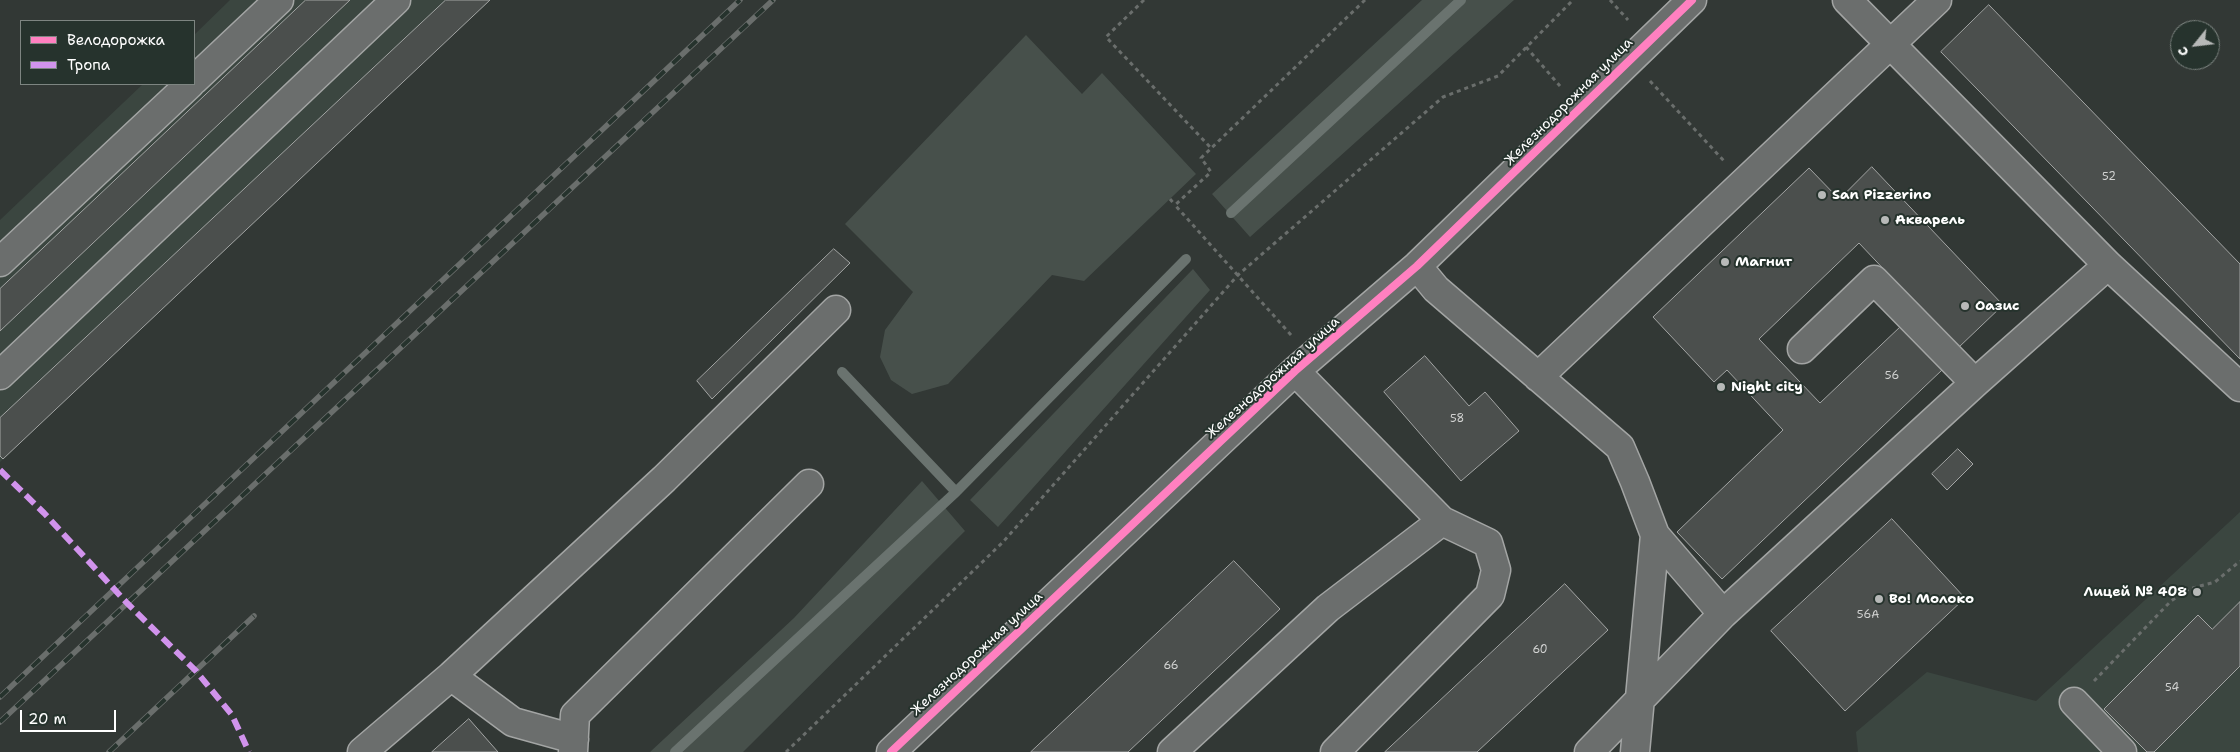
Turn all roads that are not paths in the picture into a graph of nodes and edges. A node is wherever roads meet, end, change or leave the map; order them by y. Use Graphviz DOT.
graph roads {
  1 [pos="279,0"];
  2 [pos="396,0"];
  3 [pos="1692,0"];
  4 [pos="1847,0"];
  5 [pos="1937,0"];
  6 [pos="1891,44"];
  7 [pos="195,79"];
  8 [pos="189,85"];
  9 [pos="0,262"];
  10 [pos="2108,265"];
  11 [pos="1417,266"];
  12 [pos="836,310"];
  13 [pos="1802,349"];
  14 [pos="1304,364"];
  15 [pos="0,375"];
  16 [pos="1538,377"];
  17 [pos="1974,383"];
  18 [pos="2240,387"];
  19 [pos="809,484"];
  20 [pos="1442,521"];
  21 [pos="1655,535"];
  22 [pos="1723,614"];
  23 [pos="451,676"];
  24 [pos="1638,701"];
  25 [pos="2074,702"];
  26 [pos="574,746"];
  27 [pos="362,752"];
  28 [pos="891,752"];
  29 [pos="1172,752"];
  30 [pos="1336,752"];
  31 [pos="1589,752"];
  32 [pos="1635,752"];
  33 [pos="2122,752"];
  1 -- 7 [label="street"];
  2 -- 15 [label="street"];
  3 -- 11 [label="street, Железнодорожная улица"];
  4 -- 6 [label="street"];
  5 -- 6 [label="street"];
  6 -- 10 [label="street"];
  6 -- 16 [label="street"];
  8 -- 9 [label="street"];
  10 -- 17 [label="street"];
  10 -- 18 [label="street"];
  11 -- 14 [label="street, Железнодорожная улица"];
  11 -- 16 [label="street"];
  12 -- 23 [label="street"];
  13 -- 17 [label="street"];
  14 -- 20 [label="street"];
  14 -- 28 [label="street, Железнодорожная улица"];
  16 -- 21 [label="street"];
  17 -- 22 [label="street"];
  19 -- 26 [label="street"];
  20 -- 29 [label="street"];
  20 -- 30 [label="street"];
  21 -- 22 [label="street"];
  21 -- 24 [label="street"];
  22 -- 24 [label="street"];
  23 -- 26 [label="street"];
  23 -- 27 [label="street"];
  24 -- 31 [label="street"];
  24 -- 32 [label="street"];
  25 -- 33 [label="street"];
}
